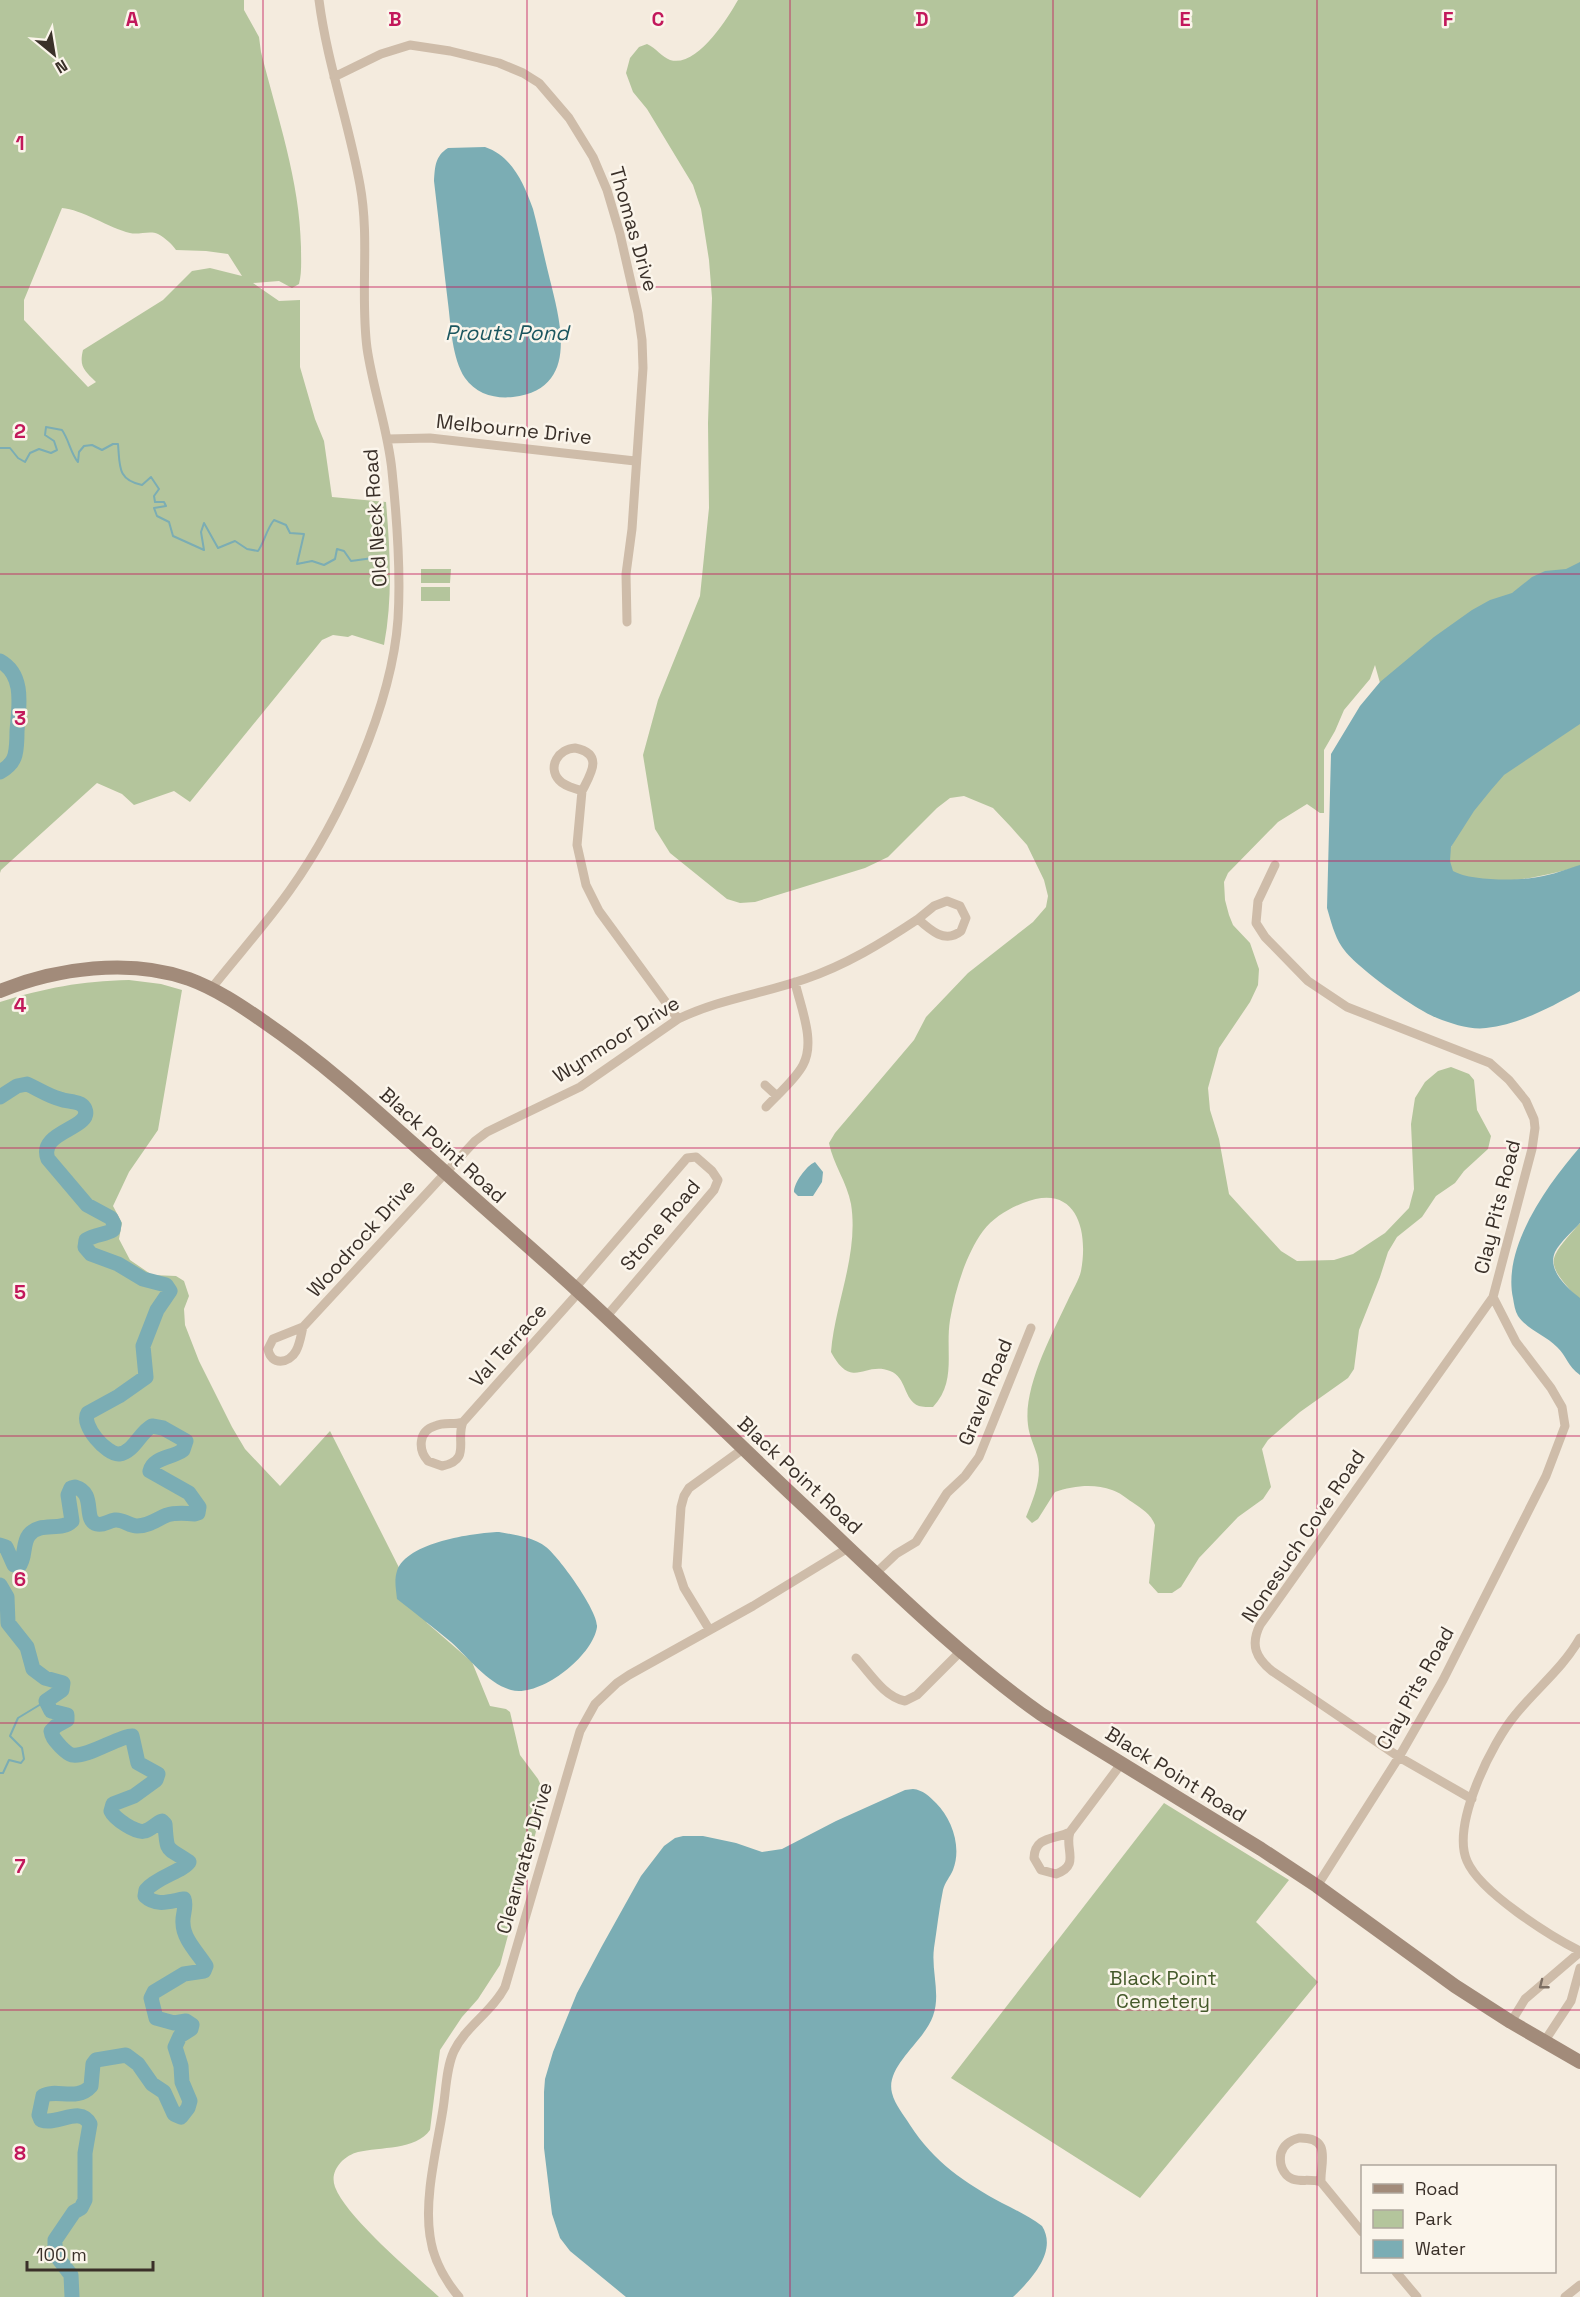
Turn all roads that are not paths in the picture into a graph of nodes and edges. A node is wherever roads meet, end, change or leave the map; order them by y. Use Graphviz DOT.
graph roads {
  1 [pos="319,0"];
  2 [pos="334,77"];
  3 [pos="388,439"];
  4 [pos="635,461"];
  5 [pos="627,622"];
  6 [pos="582,791"];
  7 [pos="1275,865"];
  8 [pos="918,919"];
  9 [pos="795,982"];
  10 [pos="211,989"];
  11 [pos="0,991"];
  12 [pos="678,1019"];
  13 [pos="765,1085"];
  14 [pos="777,1096"];
  15 [pos="766,1107"];
  16 [pos="446,1173"];
  17 [pos="577,1290"];
  18 [pos="1493,1297"];
  19 [pos="606,1317"];
  20 [pos="303,1327"];
  21 [pos="1031,1328"];
  22 [pos="463,1422"];
  23 [pos="743,1449"];
  24 [pos="849,1548"];
  25 [pos="876,1573"];
  26 [pos="709,1629"];
  27 [pos="1580,1638"];
  28 [pos="962,1651"];
  29 [pos="856,1658"];
  30 [pos="1399,1757"];
  31 [pos="1121,1764"];
  32 [pos="1472,1799"];
  33 [pos="1070,1832"];
  34 [pos="1317,1886"];
  35 [pos="1580,1951"];
  36 [pos="1580,1968"];
  37 [pos="1511,2022"];
  38 [pos="1544,2042"];
  39 [pos="1580,2062"];
  40 [pos="1321,2182"];
  41 [pos="1361,2231"];
  42 [pos="1398,2273"];
  43 [pos="1580,2285"];
  44 [pos="459,2297"];
  45 [pos="1417,2297"];
  46 [pos="1565,2297"];
  1 -- 2 [label="street, Old Neck Road"];
  2 -- 3 [label="street, Old Neck Road"];
  2 -- 4 [label="street, Thomas Drive"];
  3 -- 4 [label="street, Melbourne Drive"];
  3 -- 10 [label="street, Old Neck Road"];
  4 -- 5 [label="street, Thomas Drive"];
  6 -- 6 [label="street"];
  6 -- 12 [label="street"];
  7 -- 18 [label="street, Clay Pits Road"];
  8 -- 8 [label="street, Wynmoor Drive"];
  8 -- 9 [label="street, Wynmoor Drive"];
  9 -- 12 [label="street, Wynmoor Drive"];
  9 -- 14 [label="street"];
  10 -- 11 [label="main road, Black Point Road"];
  10 -- 16 [label="main road, Black Point Road"];
  12 -- 16 [label="street, Wynmoor Drive"];
  13 -- 14 [label="street"];
  14 -- 15 [label="street"];
  16 -- 17 [label="main road, Black Point Road"];
  16 -- 20 [label="street, Woodrock Drive"];
  17 -- 19 [label="main road, Black Point Road"];
  17 -- 19 [label="street, Stone Road"];
  17 -- 22 [label="street, Val Terrace"];
  18 -- 30 [label="street, Clay Pits Road"];
  18 -- 30 [label="street, Nonesuch Cove Road"];
  19 -- 23 [label="main road, Black Point Road"];
  21 -- 25 [label="street, Gravel Road"];
  22 -- 22 [label="street"];
  23 -- 24 [label="main road, Black Point Road"];
  23 -- 26 [label="street"];
  24 -- 25 [label="main road, Black Point Road"];
  24 -- 26 [label="street, Clearwater Drive"];
  25 -- 28 [label="main road, Black Point Road"];
  26 -- 44 [label="street, Clearwater Drive"];
  27 -- 32 [label="street"];
  28 -- 29 [label="street"];
  28 -- 31 [label="main road, Black Point Road"];
  30 -- 32 [label="street, Nonesuch Cove Road"];
  30 -- 34 [label="street, Clay Pits Road"];
  31 -- 33 [label="street"];
  31 -- 34 [label="main road, Black Point Road"];
  32 -- 35 [label="street"];
  33 -- 33 [label="street"];
  34 -- 37 [label="main road, Black Point Road"];
  35 -- 37 [label="street, one-way"];
  36 -- 38 [label="street"];
  37 -- 38 [label="main road, Black Point Road"];
  38 -- 39 [label="main road, Black Point Road"];
  40 -- 40 [label="street"];
  40 -- 41 [label="street"];
  42 -- 45 [label="street"];
  43 -- 46 [label="street"];
}
